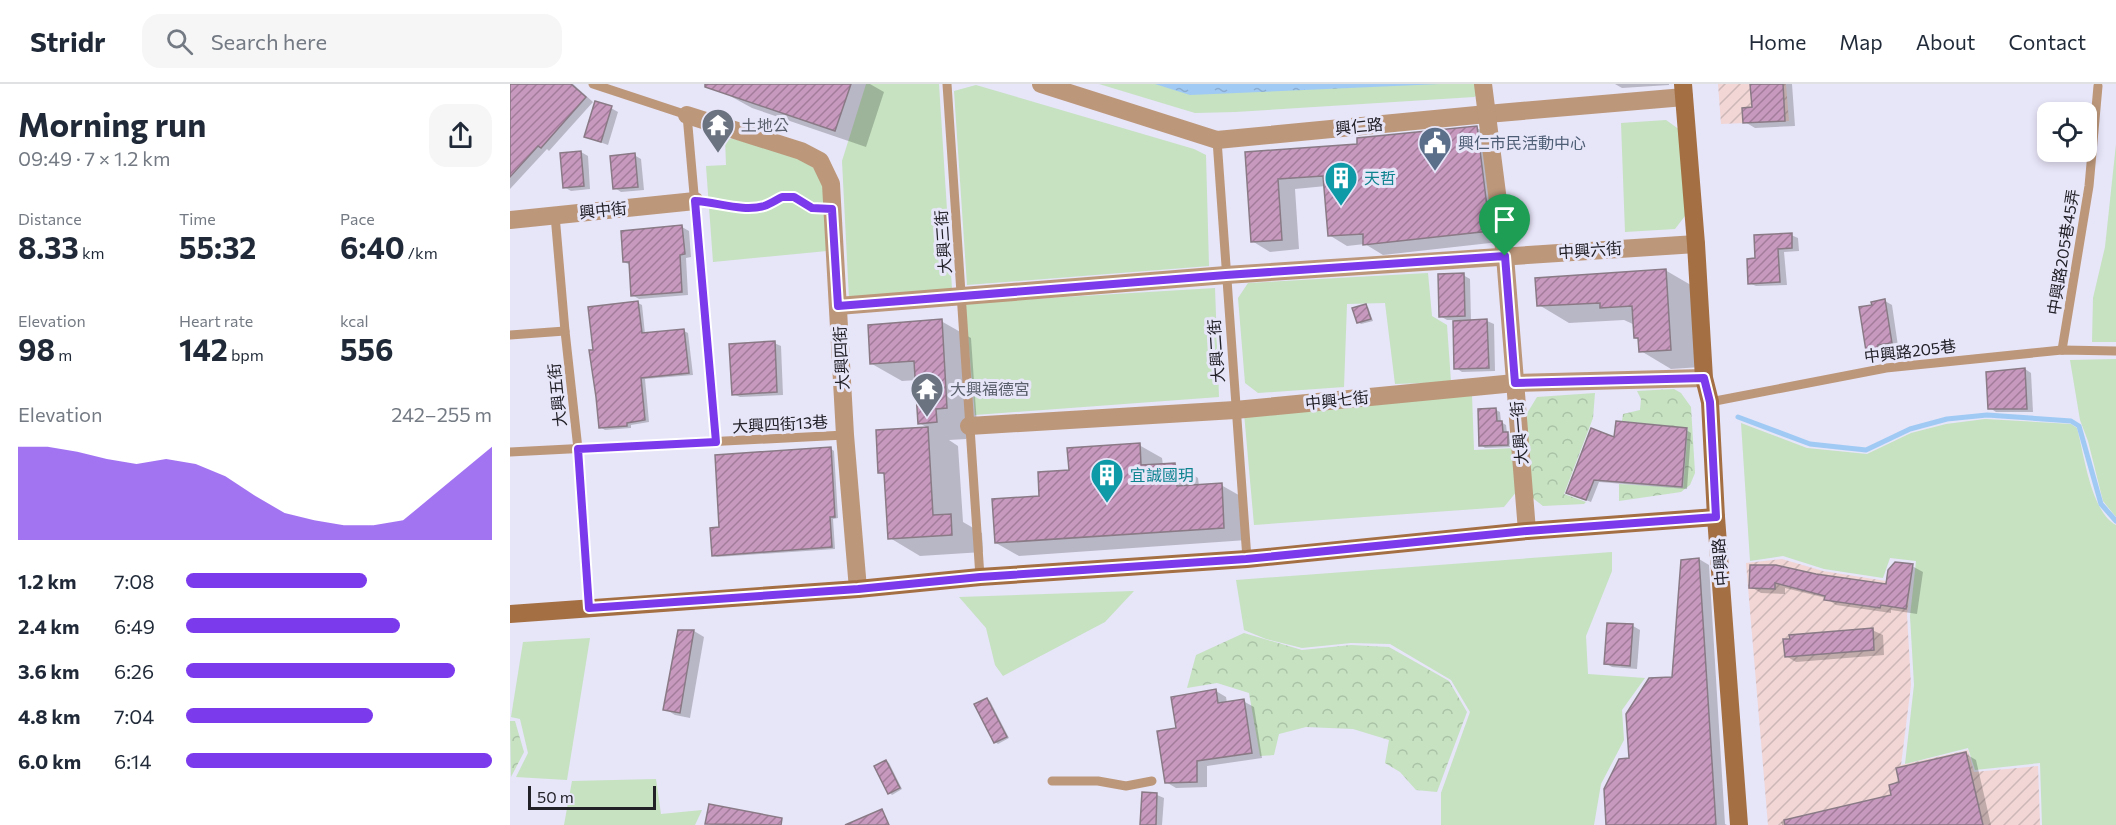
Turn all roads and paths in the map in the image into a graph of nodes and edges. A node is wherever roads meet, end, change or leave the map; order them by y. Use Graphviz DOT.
graph roads {
  1 [pos="593,84"];
  2 [pos="947,84"];
  3 [pos="1041,84"];
  4 [pos="1483,84"];
  5 [pos="2098,86"];
  6 [pos="1684,91"];
  7 [pos="687,114"];
  8 [pos="1487,114"];
  9 [pos="1217,140"];
  10 [pos="695,201"];
  11 [pos="832,209"];
  12 [pos="555,215"];
  13 [pos="510,220"];
  14 [pos="1696,244"];
  15 [pos="1505,256"];
  16 [pos="1226,275"];
  17 [pos="961,297"];
  18 [pos="838,306"];
  19 [pos="565,331"];
  20 [pos="510,335"];
  21 [pos="2062,350"];
  22 [pos="2116,351"];
  23 [pos="1704,378"];
  24 [pos="1515,383"];
  25 [pos="1710,402"];
  26 [pos="1235,410"];
  27 [pos="969,426"];
  28 [pos="845,435"];
  29 [pos="716,442"];
  30 [pos="578,449"];
  31 [pos="510,452"];
  32 [pos="1716,517"];
  33 [pos="1527,531"];
  34 [pos="1246,559"];
  35 [pos="980,577"];
  36 [pos="858,589"];
  37 [pos="589,608"];
  38 [pos="510,614"];
  39 [pos="1152,781"];
  40 [pos="1052,782"];
  41 [pos="1739,825"];
  1 -- 7 [label="lane"];
  2 -- 17 [label="lane, 大興三街"];
  3 -- 9 [label="street, 興仁路"];
  4 -- 8 [label="street, 大興一街"];
  5 -- 21 [label="lane, 中興路205巷45弄"];
  6 -- 8 [label="street, 興仁路"];
  6 -- 14 [label="street, 中興路"];
  7 -- 10 [label="lane"];
  7 -- 11 [label="street, 大興四街"];
  8 -- 9 [label="street, 興仁路"];
  8 -- 15 [label="street, 大興一街"];
  9 -- 16 [label="lane, 大興二街"];
  10 -- 11 [label="path"];
  10 -- 12 [label="street, 興中街"];
  10 -- 29 [label="lane"];
  11 -- 18 [label="street, 大興四街"];
  12 -- 13 [label="street, 興中街"];
  12 -- 19 [label="lane, 大興五街"];
  14 -- 15 [label="street, 中興六街"];
  14 -- 23 [label="street, 中興路"];
  15 -- 16 [label="street, 中興六街"];
  15 -- 24 [label="street, 大興一街"];
  16 -- 17 [label="street, 中興六街"];
  16 -- 26 [label="lane, 大興二街"];
  17 -- 18 [label="street, 中興六街"];
  17 -- 27 [label="lane, 大興三街"];
  18 -- 28 [label="street, 大興四街"];
  19 -- 20 [label="lane"];
  19 -- 30 [label="lane, 大興五街"];
  21 -- 22 [label="lane, 中興路205巷"];
  21 -- 25 [label="lane, 中興路205巷"];
  23 -- 24 [label="street, 中興七街"];
  23 -- 25 [label="street, 中興路"];
  24 -- 26 [label="street, 中興七街"];
  24 -- 33 [label="street, 大興一街"];
  25 -- 32 [label="street, 中興路"];
  26 -- 27 [label="street, 中興七街"];
  26 -- 34 [label="lane, 大興二街"];
  27 -- 35 [label="lane, 大興三街"];
  28 -- 29 [label="lane, 大興四街13巷"];
  28 -- 36 [label="street, 大興四街"];
  29 -- 30 [label="lane, 大興四街13巷"];
  30 -- 31 [label="lane, 大興四街13巷"];
  30 -- 37 [label="lane, 大興五街"];
  32 -- 33 [label="street"];
  32 -- 41 [label="street, 中興路"];
  33 -- 34 [label="street"];
  34 -- 35 [label="street"];
  35 -- 36 [label="street"];
  36 -- 37 [label="street"];
  37 -- 38 [label="street"];
  39 -- 40 [label="lane"];
}
